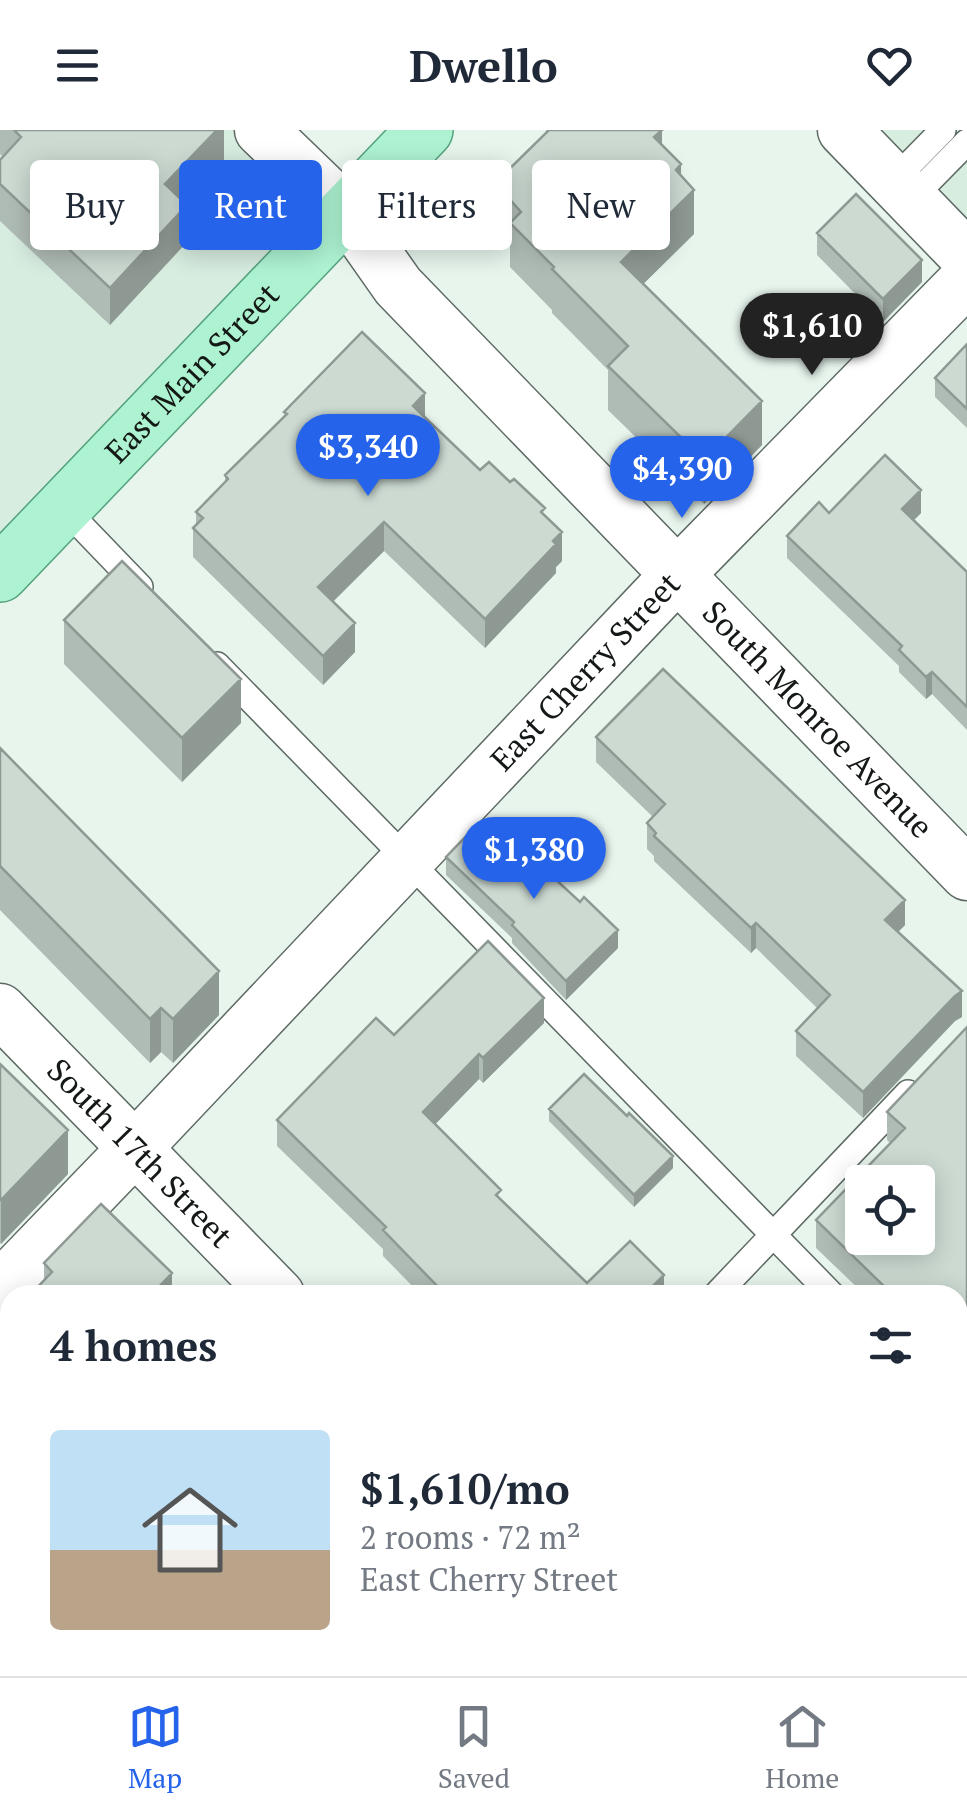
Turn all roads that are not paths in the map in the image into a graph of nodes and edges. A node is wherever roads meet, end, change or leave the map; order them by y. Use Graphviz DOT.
graph roads {
  1 [pos="261,130"];
  2 [pos="425,130"];
  3 [pos="844,130"];
  4 [pos="943,130"];
  5 [pos="967,142"];
  6 [pos="396,160"];
  7 [pos="902,190"];
  8 [pos="342,208"];
  9 [pos="342,216"];
  10 [pos="373,250"];
  11 [pos="967,257"];
  12 [pos="967,279"];
  13 [pos="64,508"];
  14 [pos="0,574"];
  15 [pos="677,576"];
  16 [pos="160,606"];
  17 [pos="201,649"];
  18 [pos="407,860"];
  19 [pos="967,874"];
  20 [pos="0,1010"];
  21 [pos="928,1072"];
  22 [pos="135,1148"];
  23 [pos="774,1235"];
  24 [pos="3,1285"];
  25 [pos="268,1285"];
  26 [pos="726,1285"];
  27 [pos="822,1285"];
  1 -- 8 [label="street, South Monroe Avenue"];
  2 -- 6 [label="main road, East Main Street"];
  3 -- 7 [label="street"];
  4 -- 7 [label="lane"];
  5 -- 7 [label="lane"];
  7 -- 11 [label="street"];
  9 -- 13 [label="main road, East Main Street"];
  10 -- 15 [label="street, South Monroe Avenue"];
  12 -- 15 [label="street, East Cherry Street"];
  13 -- 14 [label="main road, East Main Street"];
  13 -- 16 [label="lane"];
  15 -- 18 [label="street, East Cherry Street"];
  15 -- 19 [label="street, South Monroe Avenue"];
  17 -- 18 [label="lane"];
  18 -- 22 [label="street, East Cherry Street"];
  18 -- 23 [label="lane"];
  20 -- 22 [label="street, South 17th Street"];
  21 -- 23 [label="lane"];
  22 -- 24 [label="street, East Cherry Street"];
  22 -- 25 [label="street, South 17th Street"];
  23 -- 26 [label="lane"];
  23 -- 27 [label="lane"];
}
